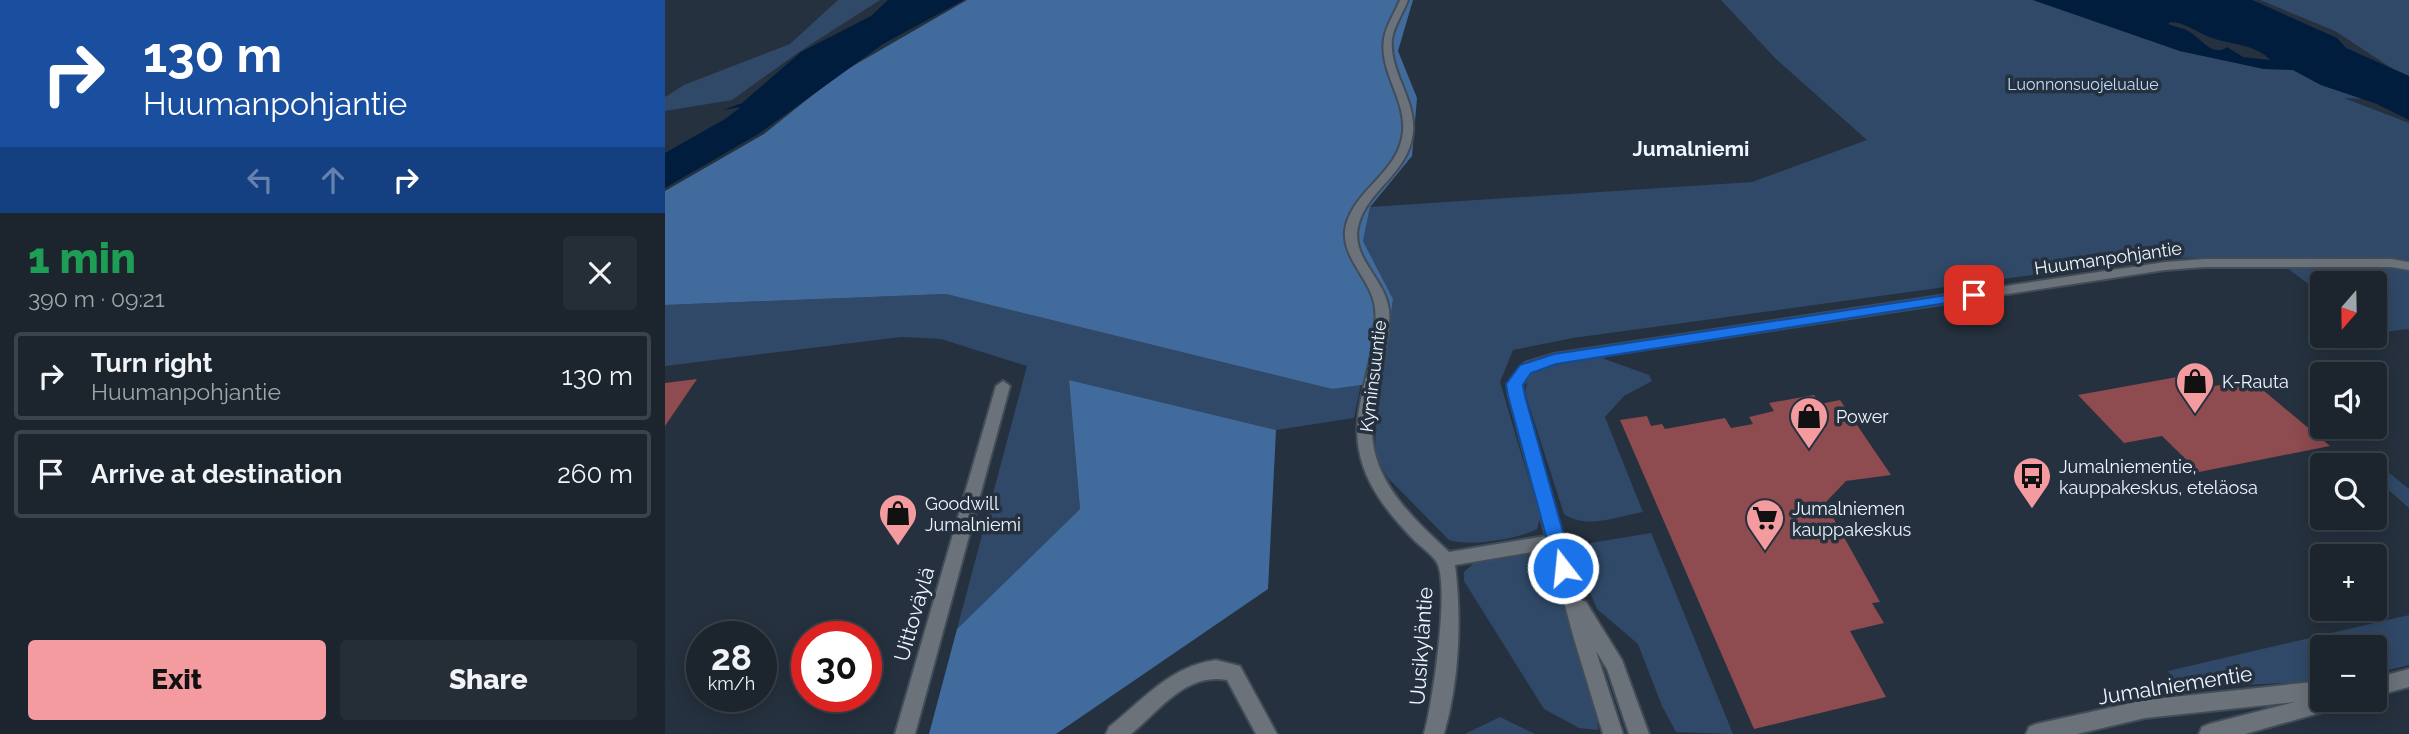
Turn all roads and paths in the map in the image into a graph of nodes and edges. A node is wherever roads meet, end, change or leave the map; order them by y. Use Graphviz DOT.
graph roads {
  1 [pos="1404,0"];
  2 [pos="2409,266"];
  3 [pos="1003,386"];
  4 [pos="1556,541"];
  5 [pos="1446,560"];
  6 [pos="1571,594"];
  7 [pos="2409,678"];
  8 [pos="2387,684"];
  9 [pos="2310,691"];
  10 [pos="2310,707"];
  11 [pos="905,734"];
  12 [pos="1116,734"];
  13 [pos="1267,734"];
  14 [pos="1434,734"];
  15 [pos="1613,734"];
  16 [pos="1639,734"];
  17 [pos="2036,734"];
  18 [pos="2209,734"];
  1 -- 5 [label="street, Kyminsuuntie"];
  2 -- 4 [label="street, Huumanpohjantie"];
  3 -- 11 [label="street, Uittoväylä"];
  4 -- 5 [label="street"];
  4 -- 6 [label="street"];
  5 -- 14 [label="street, Uusikyläntie"];
  6 -- 15 [label="street"];
  6 -- 16 [label="street"];
  7 -- 8 [label="street"];
  9 -- 17 [label="street, Jumalniementie"];
  10 -- 18 [label="street"];
  12 -- 13 [label="street"];
}
